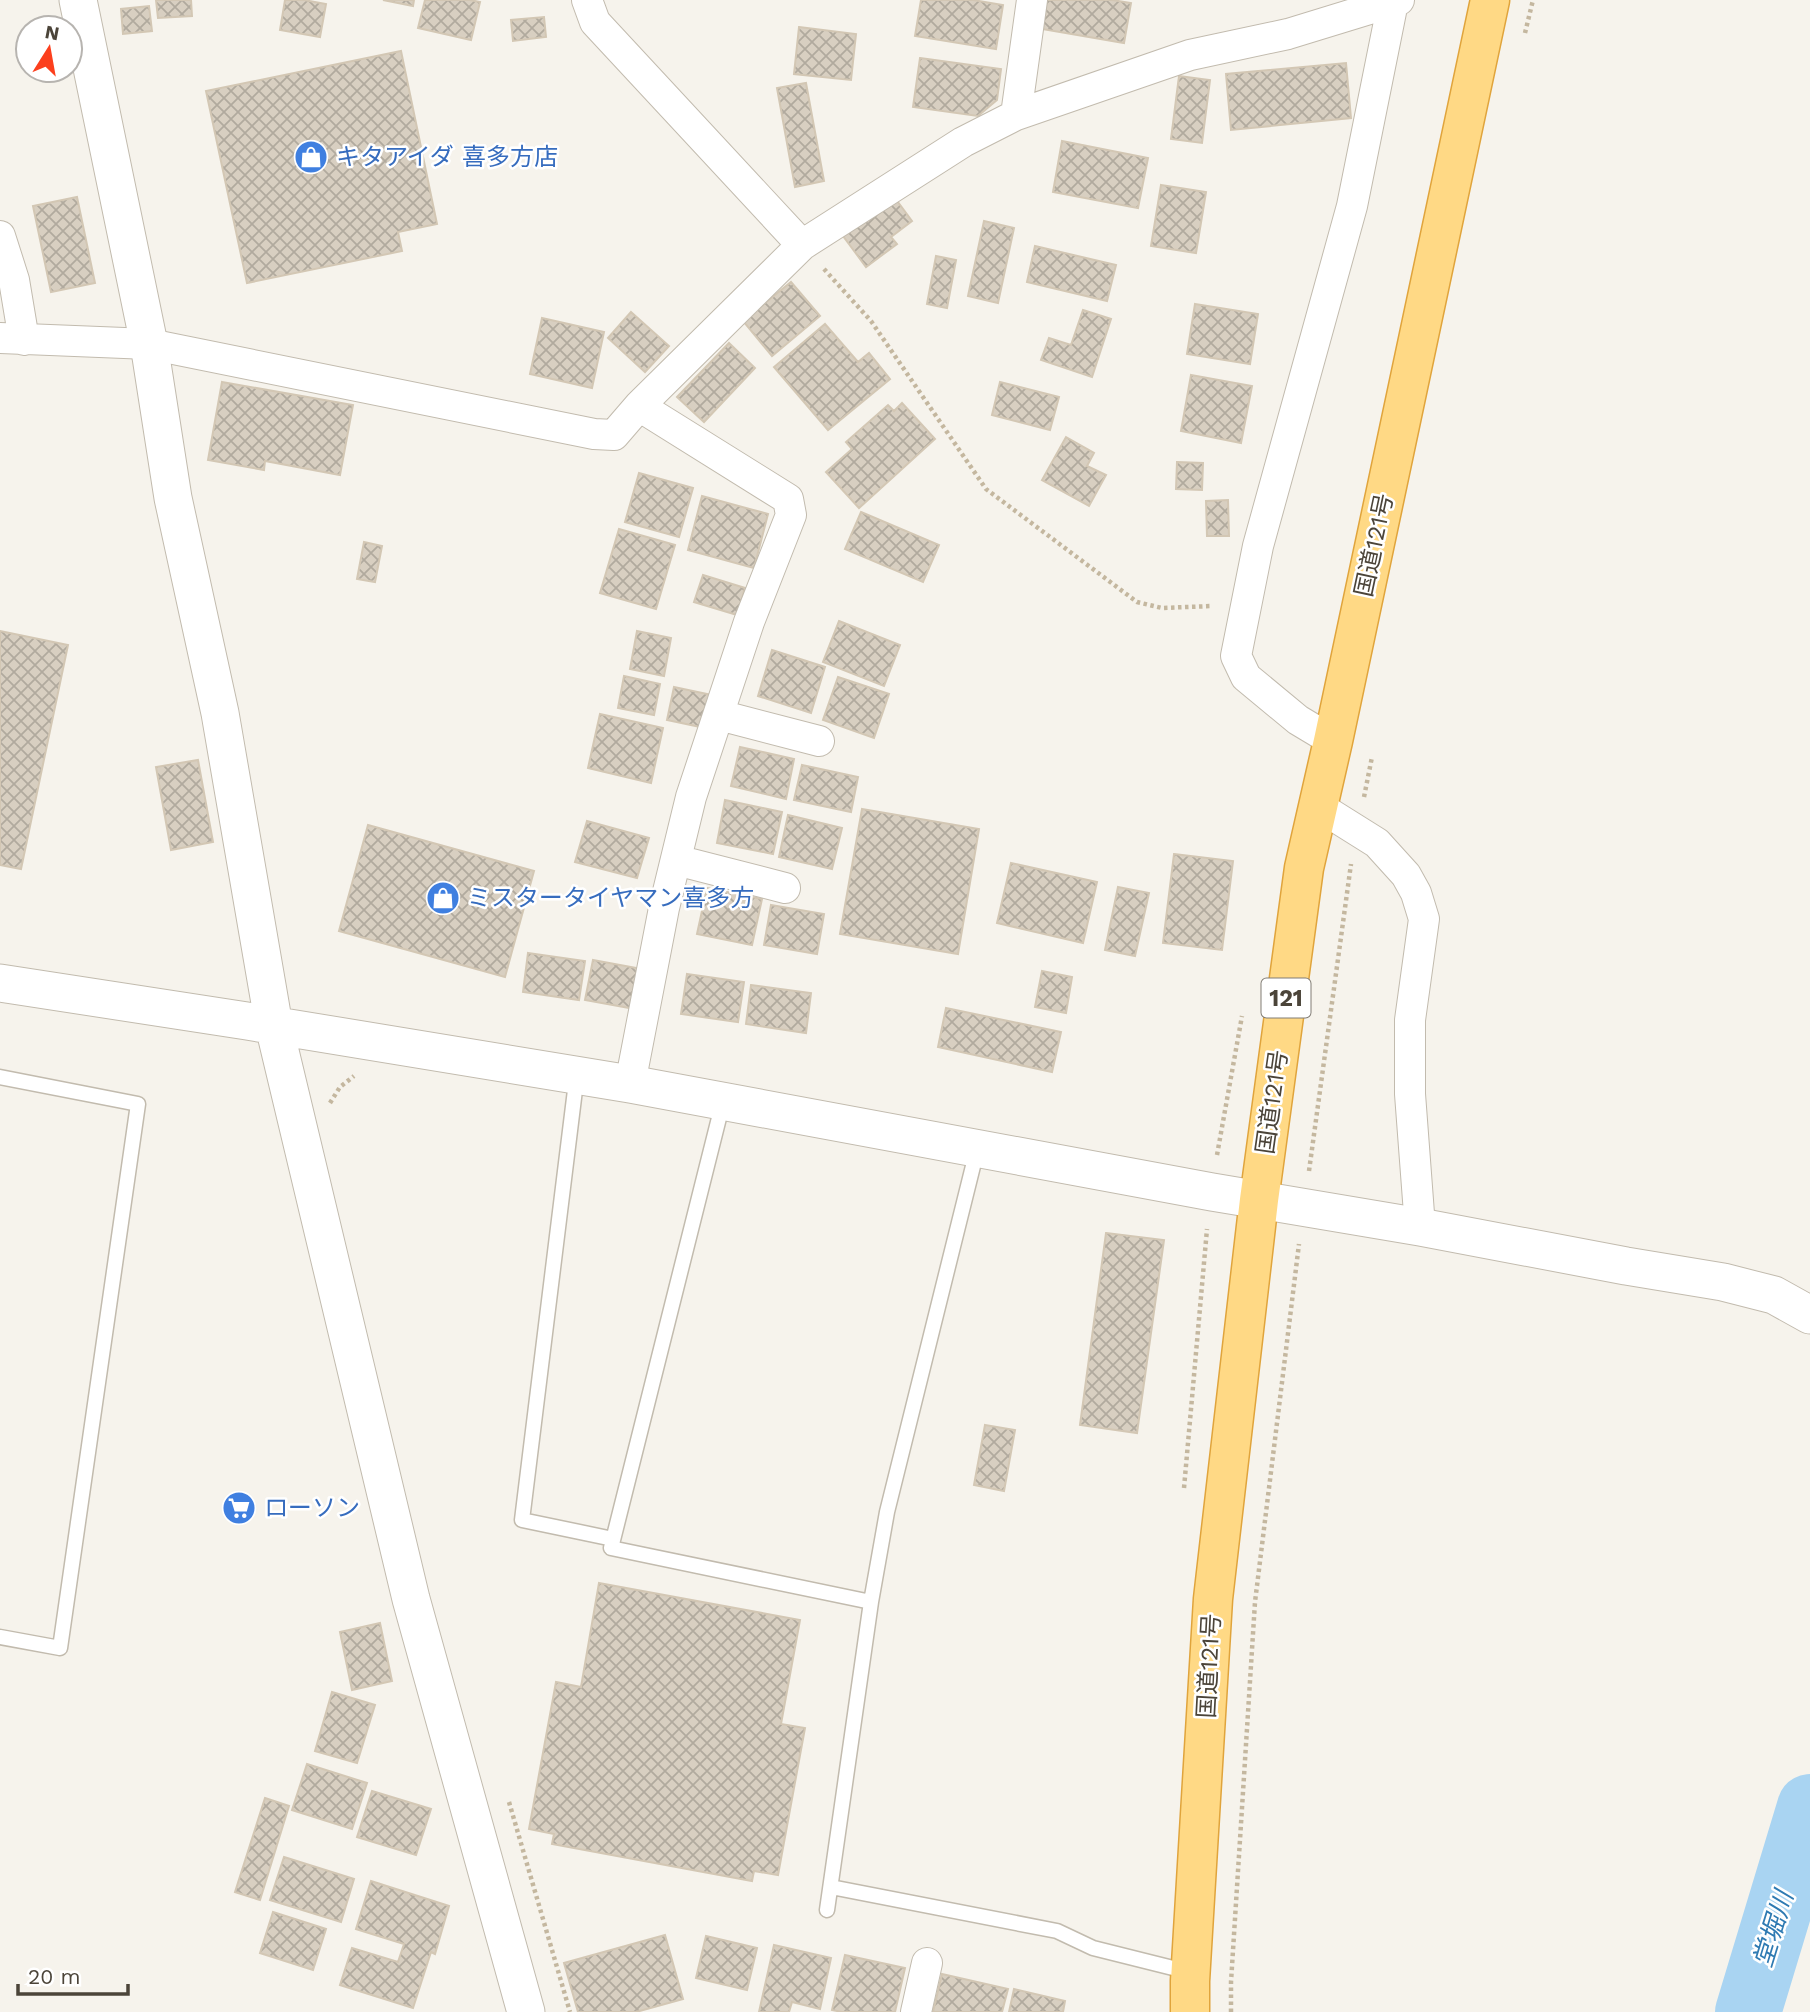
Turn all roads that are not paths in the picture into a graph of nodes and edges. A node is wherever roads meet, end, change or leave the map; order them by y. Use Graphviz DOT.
graph roads {
  1 [pos="78,0"];
  2 [pos="587,0"];
  3 [pos="1032,0"];
  4 [pos="1490,0"];
  5 [pos="1396,1"];
  6 [pos="1016,115"];
  7 [pos="0,236"];
  8 [pos="802,245"];
  9 [pos="12,339"];
  10 [pos="149,344"];
  11 [pos="639,406"];
  12 [pos="719,715"];
  13 [pos="819,741"];
  14 [pos="1333,741"];
  15 [pos="1318,806"];
  16 [pos="676,860"];
  17 [pos="785,888"];
  18 [pos="0,983"];
  19 [pos="274,1026"];
  20 [pos="0,1077"];
  21 [pos="630,1084"];
  22 [pos="575,1090"];
  23 [pos="723,1102"];
  24 [pos="977,1149"];
  25 [pos="1259,1200"];
  26 [pos="1420,1227"];
  27 [pos="1810,1315"];
  28 [pos="613,1539"];
  29 [pos="871,1602"];
  30 [pos="0,1637"];
  31 [pos="831,1887"];
  32 [pos="827,1910"];
  33 [pos="927,1963"];
  34 [pos="1191,1973"];
  35 [pos="526,2012"];
  36 [pos="916,2012"];
  37 [pos="1190,2012"];
  1 -- 10 [label="street"];
  2 -- 8 [label="street"];
  3 -- 6 [label="street"];
  4 -- 14 [label="highway, 国道121号 / 121"];
  5 -- 6 [label="street"];
  5 -- 14 [label="street"];
  6 -- 8 [label="street"];
  7 -- 9 [label="street"];
  8 -- 11 [label="street"];
  9 -- 10 [label="street"];
  10 -- 11 [label="street"];
  10 -- 19 [label="street"];
  11 -- 12 [label="street"];
  12 -- 13 [label="street"];
  12 -- 16 [label="street"];
  14 -- 15 [label="highway, 国道121号 / 121"];
  15 -- 25 [label="highway, 国道121号 / 121"];
  15 -- 26 [label="street"];
  16 -- 17 [label="street"];
  16 -- 21 [label="street"];
  18 -- 19 [label="street"];
  19 -- 21 [label="street"];
  19 -- 35 [label="street"];
  20 -- 30 [label="lane"];
  21 -- 23 [label="street"];
  22 -- 28 [label="lane"];
  23 -- 24 [label="street"];
  23 -- 28 [label="lane"];
  24 -- 25 [label="street"];
  24 -- 29 [label="lane"];
  25 -- 26 [label="street"];
  25 -- 34 [label="highway, 国道121号 / 121"];
  26 -- 27 [label="street"];
  28 -- 29 [label="lane"];
  29 -- 31 [label="lane"];
  31 -- 32 [label="lane"];
  31 -- 34 [label="lane"];
  33 -- 36 [label="street"];
  34 -- 37 [label="highway, 国道121号 / 121"];
}
